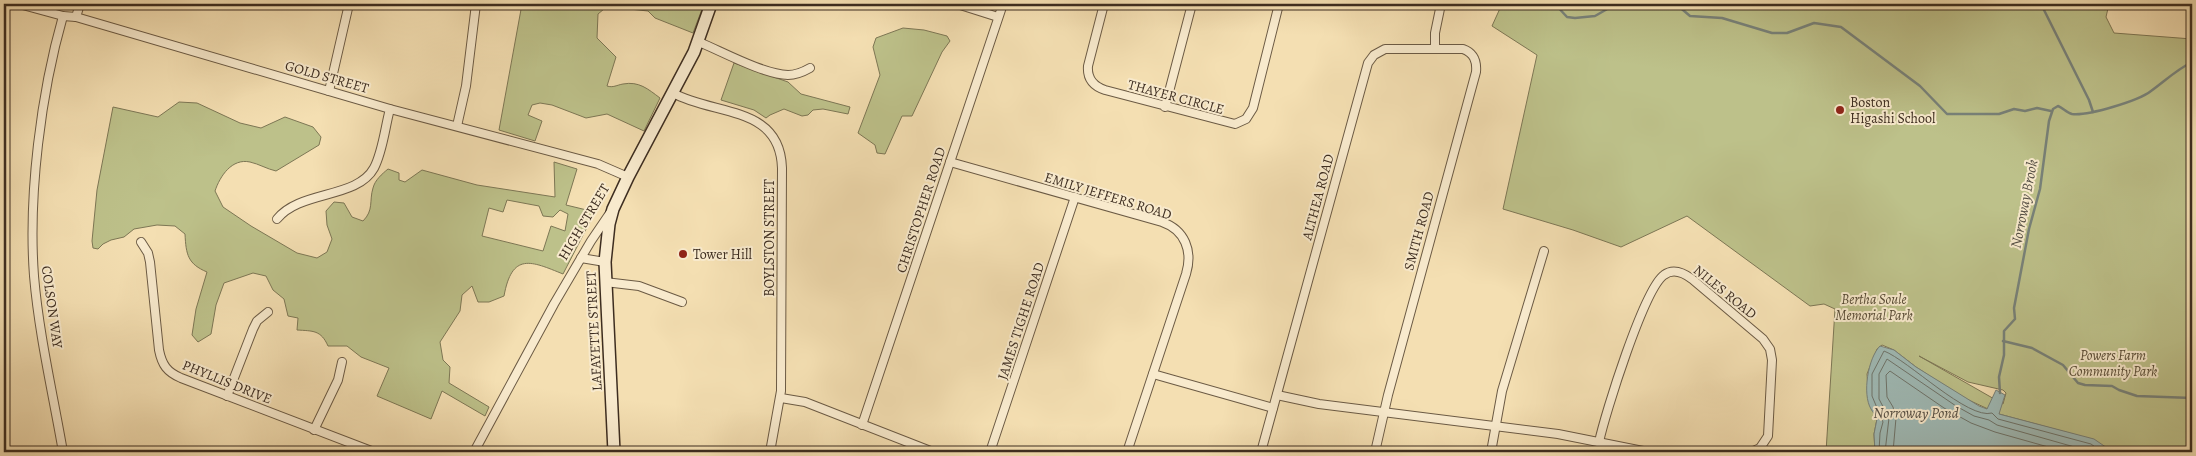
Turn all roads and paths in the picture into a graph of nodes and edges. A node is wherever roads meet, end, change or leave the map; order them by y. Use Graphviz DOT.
graph roads {
  1 [pos="19,4"];
  2 [pos="80,4"];
  3 [pos="349,4"];
  4 [pos="476,4"];
  5 [pos="712,4"];
  6 [pos="957,4"];
  7 [pos="1003,4"];
  8 [pos="1104,4"];
  9 [pos="1192,4"];
  10 [pos="1279,4"];
  11 [pos="1441,4"];
  12 [pos="63,16"];
  13 [pos="76,17"];
  14 [pos="998,17"];
  15 [pos="699,42"];
  16 [pos="1435,48"];
  17 [pos="810,68"];
  18 [pos="329,91"];
  19 [pos="673,93"];
  20 [pos="1165,107"];
  21 [pos="390,108"];
  22 [pos="457,126"];
  23 [pos="950,162"];
  24 [pos="628,177"];
  25 [pos="1075,198"];
  26 [pos="613,209"];
  27 [pos="277,220"];
  28 [pos="141,242"];
  29 [pos="1544,251"];
  30 [pos="581,258"];
  31 [pos="605,262"];
  32 [pos="606,282"];
  33 [pos="682,302"];
  34 [pos="268,312"];
  35 [pos="342,362"];
  36 [pos="1153,374"];
  37 [pos="1277,395"];
  38 [pos="227,396"];
  39 [pos="781,398"];
  40 [pos="1274,408"];
  41 [pos="1384,413"];
  42 [pos="862,425"];
  43 [pos="1496,426"];
  44 [pos="314,430"];
  45 [pos="1599,442"];
  46 [pos="63,452"];
  47 [pos="374,452"];
  48 [pos="474,452"];
  49 [pos="614,452"];
  50 [pos="770,452"];
  51 [pos="933,452"];
  52 [pos="990,452"];
  53 [pos="1127,452"];
  54 [pos="1261,452"];
  55 [pos="1376,452"];
  56 [pos="1491,452"];
  57 [pos="1648,452"];
  58 [pos="1751,452"];
  1 -- 12 [label="street, GOLD STREET"];
  2 -- 13 [label="street"];
  3 -- 18 [label="street"];
  4 -- 22 [label="street"];
  5 -- 15 [label="main road, HIGH STREET"];
  6 -- 14 [label="street"];
  7 -- 14 [label="street, CHRISTOPHER ROAD"];
  8 -- 20 [label="street, THAYER CIRCLE"];
  9 -- 20 [label="street"];
  10 -- 20 [label="street, THAYER CIRCLE"];
  11 -- 16 [label="street"];
  12 -- 13 [label="street, GOLD STREET"];
  12 -- 46 [label="street, COLSON WAY"];
  13 -- 18 [label="street, GOLD STREET"];
  14 -- 23 [label="street, CHRISTOPHER ROAD"];
  15 -- 17 [label="street"];
  15 -- 19 [label="main road, HIGH STREET"];
  16 -- 37 [label="street, ALTHEA ROAD"];
  16 -- 41 [label="street, SMITH ROAD"];
  18 -- 21 [label="street, GOLD STREET"];
  19 -- 24 [label="main road, HIGH STREET"];
  19 -- 39 [label="street, BOYLSTON STREET"];
  21 -- 22 [label="street, GOLD STREET"];
  21 -- 27 [label="street"];
  22 -- 24 [label="street, GOLD STREET"];
  23 -- 25 [label="street, EMILY JEFFERS ROAD"];
  23 -- 42 [label="street, CHRISTOPHER ROAD"];
  24 -- 26 [label="main road, HIGH STREET"];
  25 -- 36 [label="street, EMILY JEFFERS ROAD"];
  25 -- 52 [label="street, JAMES TIGHE ROAD"];
  26 -- 30 [label="street, HIGH STREET"];
  26 -- 31 [label="main road, LAFAYETTE STREET"];
  28 -- 38 [label="street, PHYLLIS DRIVE"];
  29 -- 43 [label="street"];
  30 -- 31 [label="street"];
  30 -- 48 [label="street, HIGH STREET"];
  31 -- 32 [label="main road, LAFAYETTE STREET"];
  32 -- 33 [label="street"];
  32 -- 49 [label="main road, LAFAYETTE STREET"];
  34 -- 38 [label="street"];
  35 -- 44 [label="street"];
  36 -- 40 [label="street"];
  36 -- 53 [label="street, EMILY JEFFERS ROAD"];
  37 -- 40 [label="street, ALTHEA ROAD"];
  37 -- 41 [label="street"];
  38 -- 44 [label="street, PHYLLIS DRIVE"];
  39 -- 42 [label="street"];
  39 -- 50 [label="street, BOYLSTON STREET"];
  40 -- 54 [label="street, ALTHEA ROAD"];
  41 -- 43 [label="street"];
  41 -- 55 [label="street, SMITH ROAD"];
  42 -- 51 [label="street"];
  43 -- 45 [label="street"];
  43 -- 56 [label="street"];
  44 -- 47 [label="street, PHYLLIS DRIVE"];
  45 -- 57 [label="street"];
  45 -- 58 [label="street, NILES ROAD"];
}
